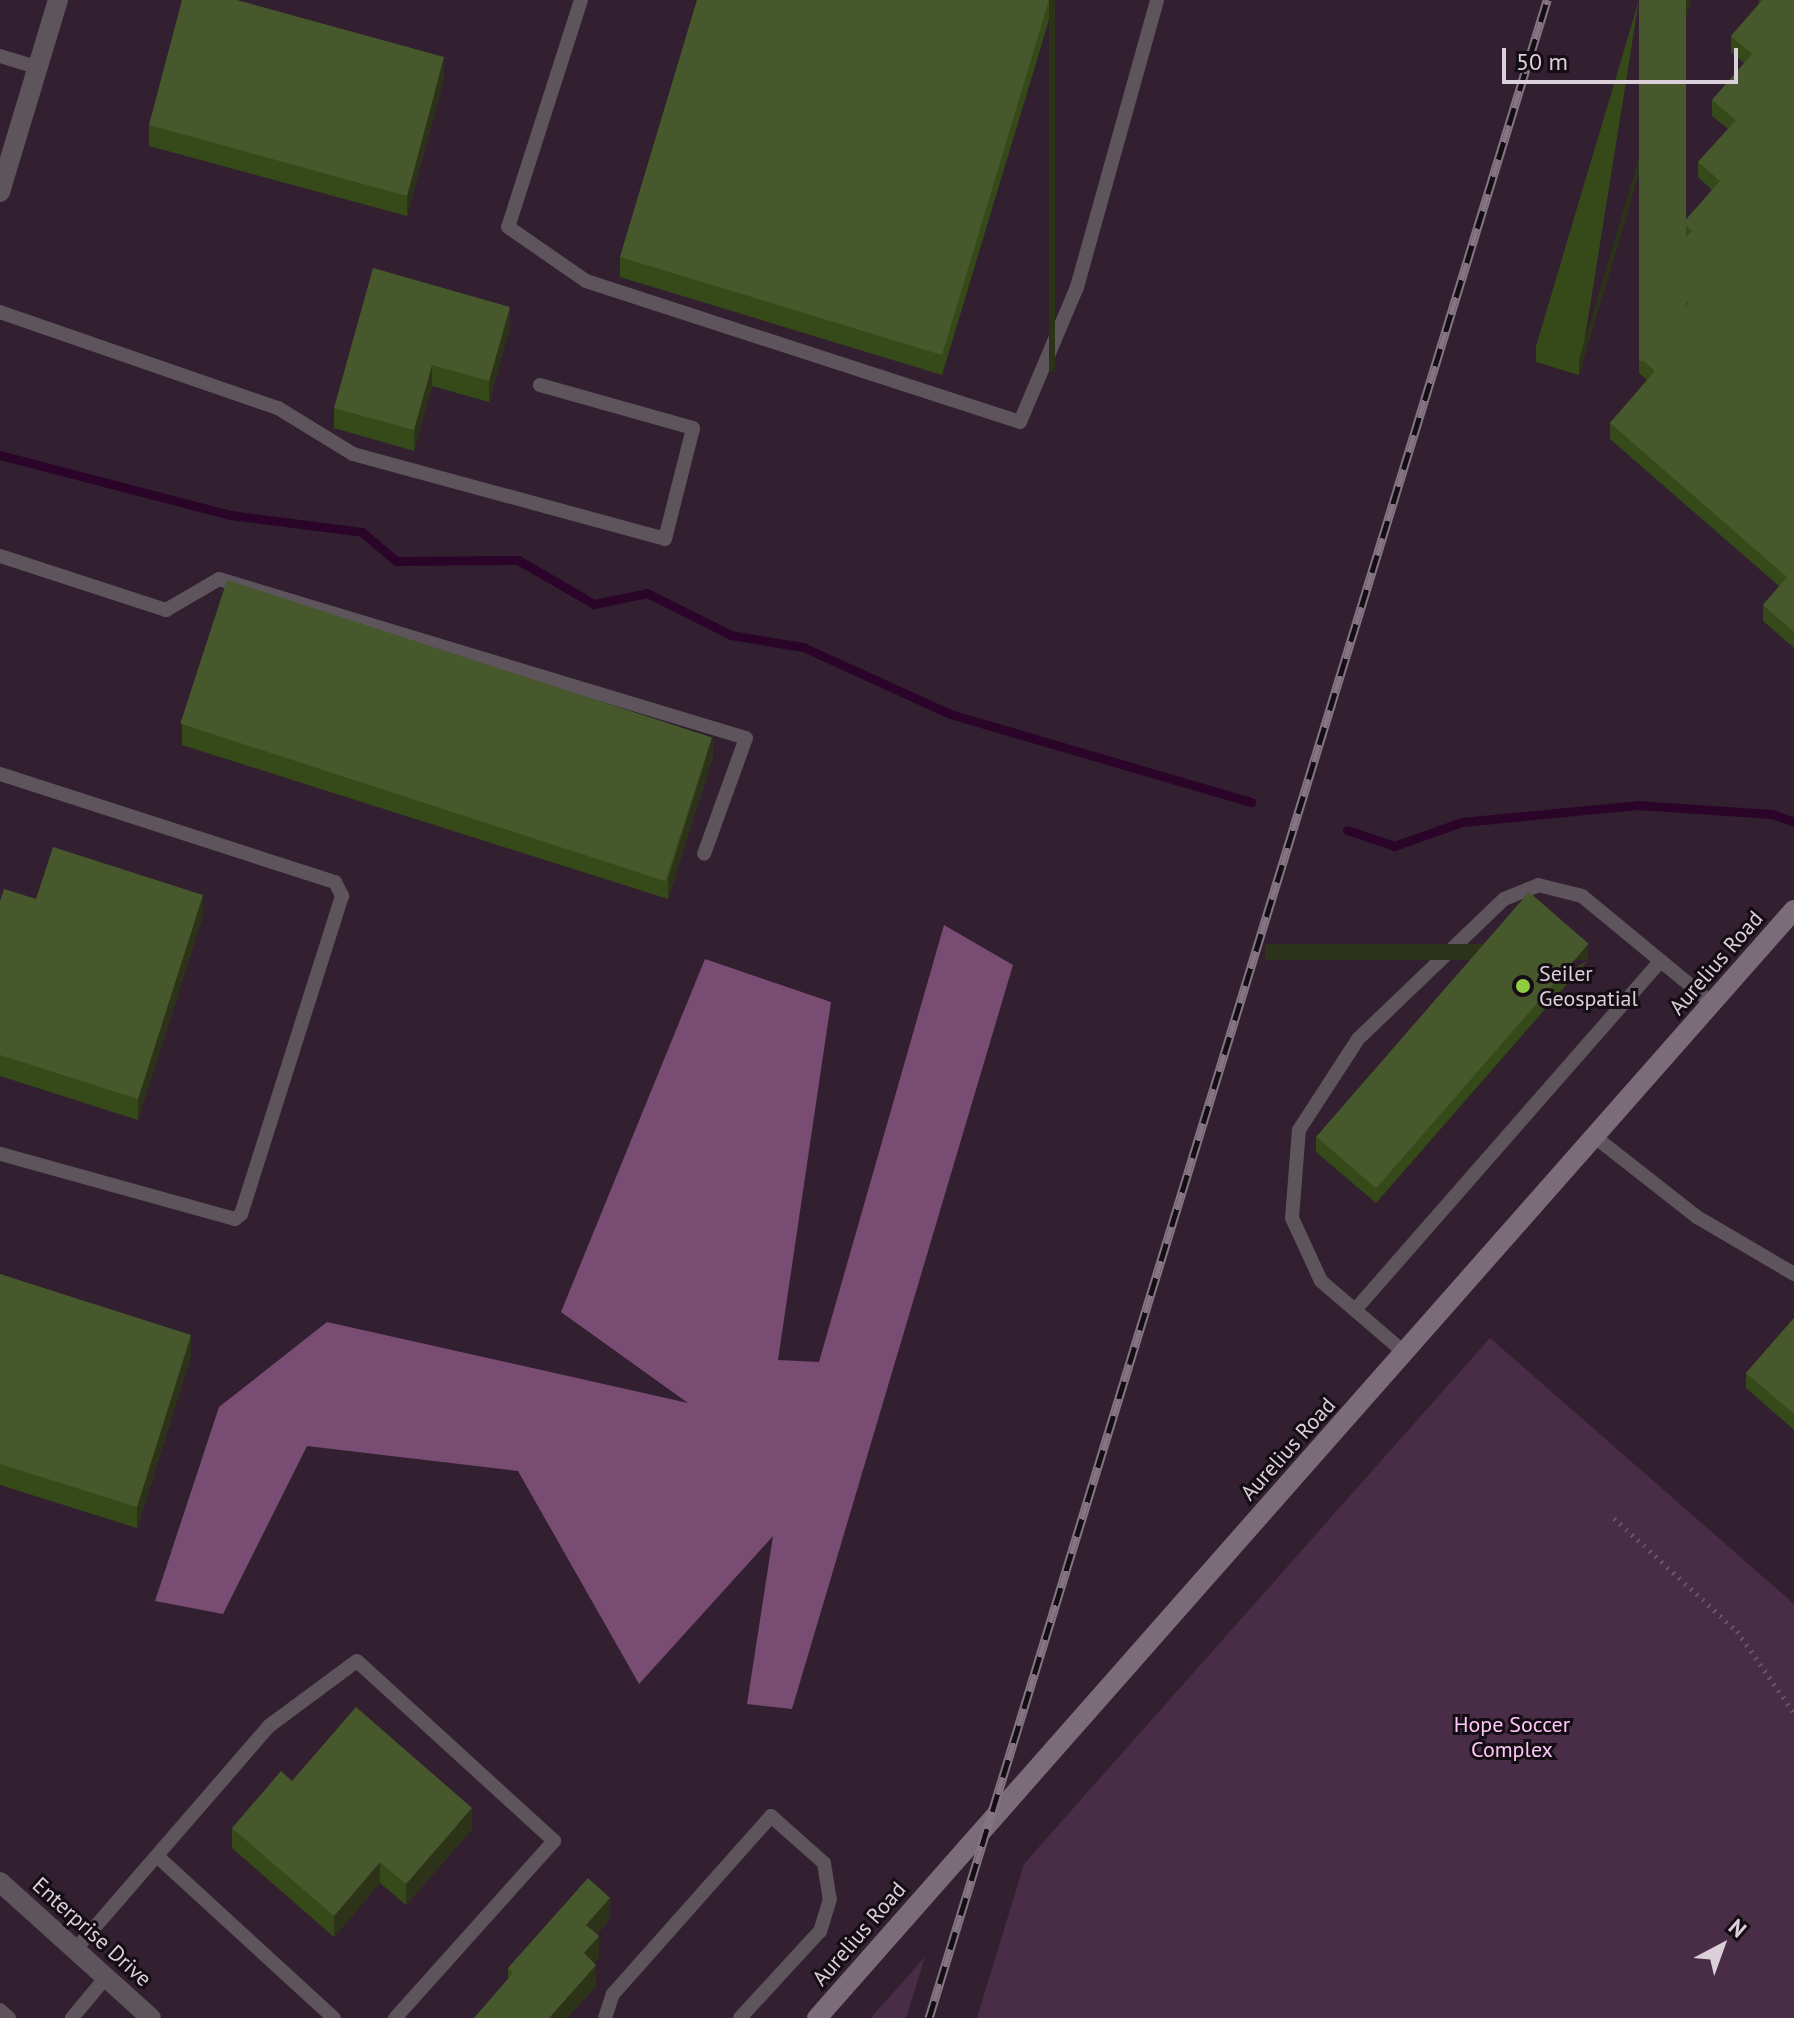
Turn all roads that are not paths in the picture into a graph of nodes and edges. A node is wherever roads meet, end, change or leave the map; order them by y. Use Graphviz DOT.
graph roads {
  1 [pos="58,0"];
  2 [pos="581,0"];
  3 [pos="1157,0"];
  4 [pos="0,56"];
  5 [pos="37,67"];
  6 [pos="0,192"];
  7 [pos="0,312"];
  8 [pos="540,385"];
  9 [pos="0,556"];
  10 [pos="0,774"];
  11 [pos="704,854"];
  12 [pos="1794,910"];
  13 [pos="1661,961"];
  14 [pos="1713,1004"];
  15 [pos="1595,1137"];
  16 [pos="0,1154"];
  17 [pos="1794,1274"];
  18 [pos="1355,1310"];
  19 [pos="1405,1353"];
  20 [pos="157,1856"];
  21 [pos="0,1882"];
  22 [pos="75,1950"];
  23 [pos="106,1977"];
  24 [pos="0,2010"];
  25 [pos="9,2018"];
  26 [pos="72,2018"];
  27 [pos="151,2018"];
  28 [pos="334,2018"];
  29 [pos="395,2018"];
  30 [pos="605,2018"];
  31 [pos="740,2018"];
  32 [pos="817,2018"];
  1 -- 5 [label="street"];
  2 -- 3 [label="lane"];
  4 -- 5 [label="lane"];
  5 -- 6 [label="street"];
  7 -- 8 [label="lane"];
  9 -- 11 [label="lane"];
  10 -- 16 [label="lane"];
  12 -- 14 [label="street, Aurelius Road"];
  13 -- 14 [label="lane"];
  13 -- 18 [label="lane"];
  13 -- 18 [label="lane"];
  14 -- 15 [label="street, Aurelius Road"];
  15 -- 17 [label="lane"];
  15 -- 19 [label="street, Aurelius Road"];
  18 -- 19 [label="lane"];
  19 -- 32 [label="street, Aurelius Road"];
  20 -- 22 [label="lane"];
  20 -- 28 [label="lane"];
  20 -- 29 [label="lane"];
  21 -- 22 [label="street, Enterprise Drive"];
  22 -- 23 [label="street, Enterprise Drive"];
  23 -- 26 [label="lane"];
  23 -- 27 [label="street, Enterprise Drive"];
  24 -- 25 [label="lane"];
  30 -- 31 [label="lane"];
}
